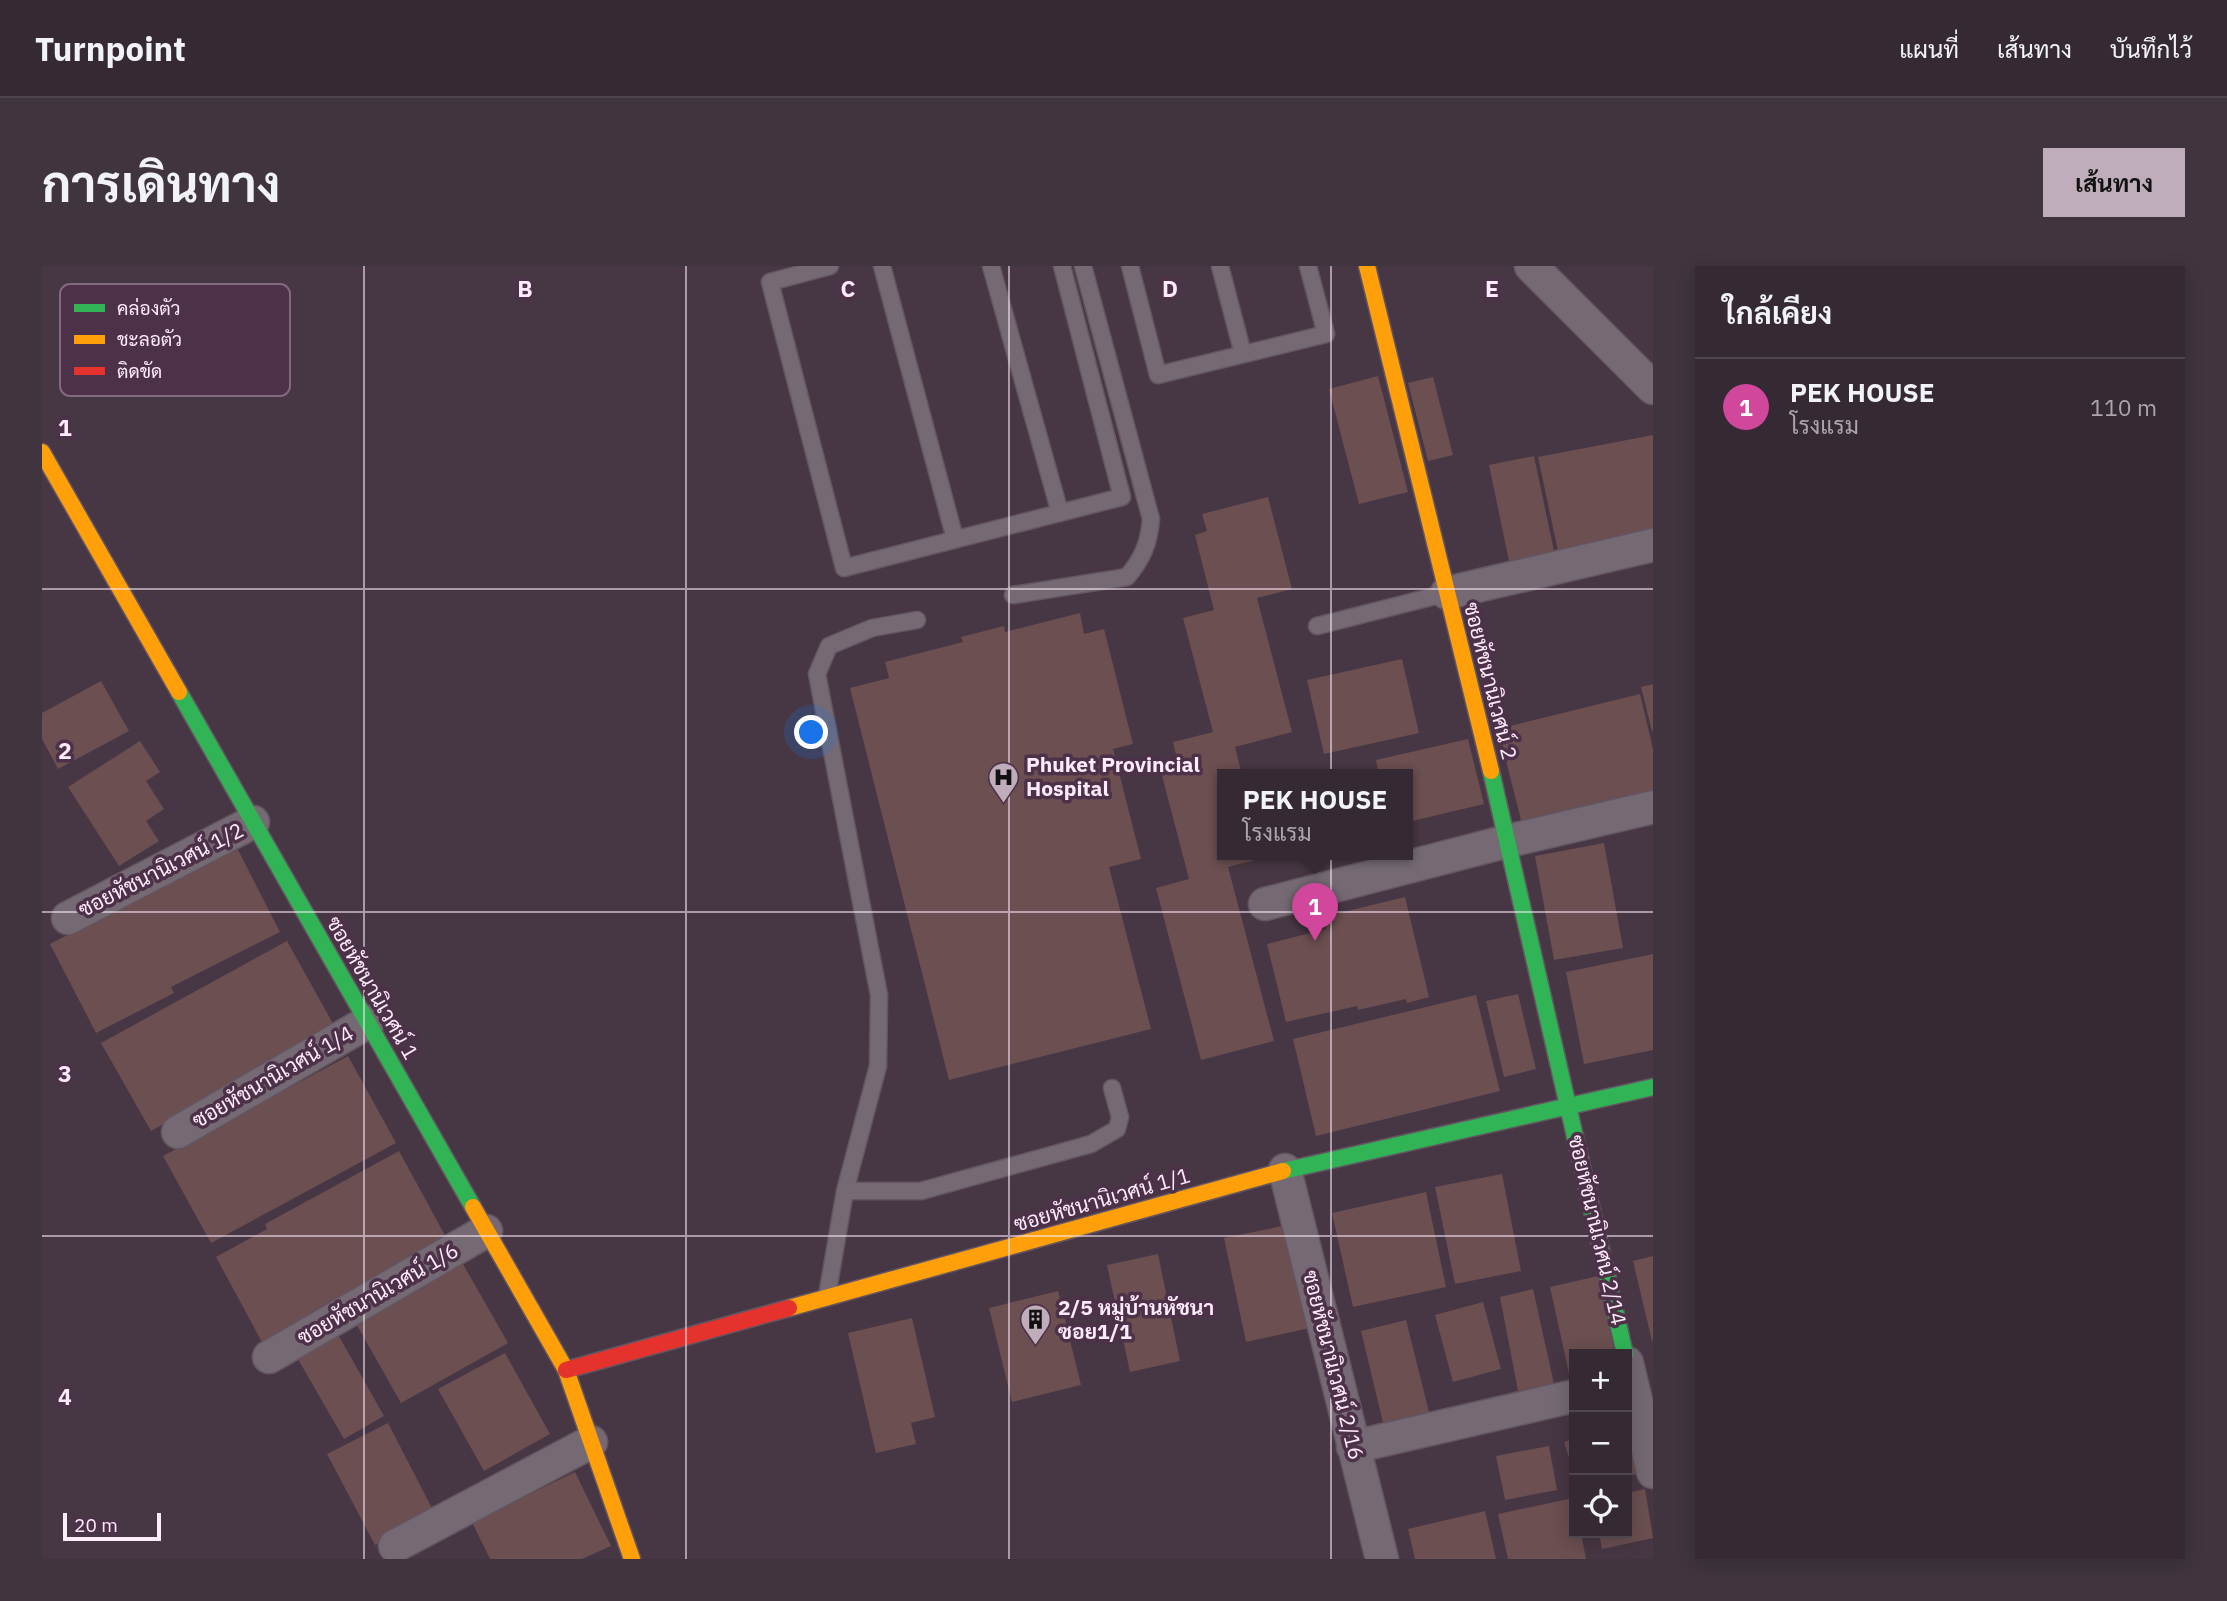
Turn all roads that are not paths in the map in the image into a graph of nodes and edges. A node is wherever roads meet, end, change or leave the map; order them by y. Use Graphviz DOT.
graph roads {
  1 [pos="830,266"];
  2 [pos="882,266"];
  3 [pos="991,266"];
  4 [pos="1062,266"];
  5 [pos="1083,266"];
  6 [pos="1130,266"];
  7 [pos="1220,266"];
  8 [pos="1308,266"];
  9 [pos="1367,266"];
  10 [pos="1531,266"];
  11 [pos="1243,354"];
  12 [pos="1653,388"];
  13 [pos="42,452"];
  14 [pos="1060,513"];
  15 [pos="955,540"];
  16 [pos="1653,545"];
  17 [pos="1447,593"];
  18 [pos="1013,595"];
  19 [pos="918,620"];
  20 [pos="1317,626"];
  21 [pos="1653,807"];
  22 [pos="253,822"];
  23 [pos="1508,841"];
  24 [pos="1265,904"];
  25 [pos="68,918"];
  26 [pos="368,1022"];
  27 [pos="1653,1087"];
  28 [pos="1112,1088"];
  29 [pos="1569,1106"];
  30 [pos="178,1132"];
  31 [pos="1285,1170"];
  32 [pos="845,1191"];
  33 [pos="486,1231"];
  34 [pos="827,1298"];
  35 [pos="270,1357"];
  36 [pos="566,1370"];
  37 [pos="1633,1372"];
  38 [pos="1569,1397"];
  39 [pos="591,1442"];
  40 [pos="1353,1447"];
  41 [pos="1653,1472"];
  42 [pos="395,1546"];
  43 [pos="632,1559"];
  44 [pos="1382,1559"];
  1 -- 15 [label="lane"];
  2 -- 15 [label="lane"];
  3 -- 14 [label="lane"];
  4 -- 14 [label="lane"];
  5 -- 18 [label="lane"];
  6 -- 11 [label="lane"];
  7 -- 11 [label="lane"];
  8 -- 11 [label="lane"];
  9 -- 17 [label="street, ซอยหัชนานิเวศน์ 2"];
  10 -- 12 [label="street"];
  13 -- 22 [label="street, ซอยหัชนานิเวศน์ 1"];
  14 -- 15 [label="lane"];
  16 -- 17 [label="street"];
  17 -- 20 [label="lane"];
  17 -- 23 [label="street, ซอยหัชนานิเวศน์ 2"];
  19 -- 32 [label="lane"];
  21 -- 23 [label="street"];
  22 -- 25 [label="street, ซอยหัชนานิเวศน์ 1/2"];
  22 -- 26 [label="street, ซอยหัชนานิเวศน์ 1"];
  23 -- 24 [label="street"];
  23 -- 29 [label="street, ซอยหัชนานิเวศน์ 2"];
  26 -- 30 [label="street, ซอยหัชนานิเวศน์ 1/4"];
  26 -- 33 [label="street, ซอยหัชนานิเวศน์ 1"];
  27 -- 29 [label="street, ซอยหัชนานิเวศน์ 1/1"];
  28 -- 32 [label="lane"];
  29 -- 31 [label="street, ซอยหัชนานิเวศน์ 1/1"];
  29 -- 37 [label="street, ซอยหัชนานิเวศน์ 2/14"];
  31 -- 34 [label="street, ซอยหัชนานิเวศน์ 1/1"];
  31 -- 40 [label="street, ซอยหัชนานิเวศน์ 2/16"];
  32 -- 34 [label="lane"];
  33 -- 35 [label="street, ซอยหัชนานิเวศน์ 1/6"];
  33 -- 36 [label="street, ซอยหัชนานิเวศน์ 1"];
  34 -- 36 [label="street, ซอยหัชนานิเวศน์ 1/1"];
  36 -- 39 [label="street, ซอยหัชนานิเวศน์ 1"];
  37 -- 41 [label="street, ซอยหัชนานิเวศน์ 2/14"];
  38 -- 40 [label="street"];
  39 -- 42 [label="street"];
  39 -- 43 [label="street, ซอยหัชนานิเวศน์ 1"];
  40 -- 44 [label="street, ซอยหัชนานิเวศน์ 2/16"];
}
